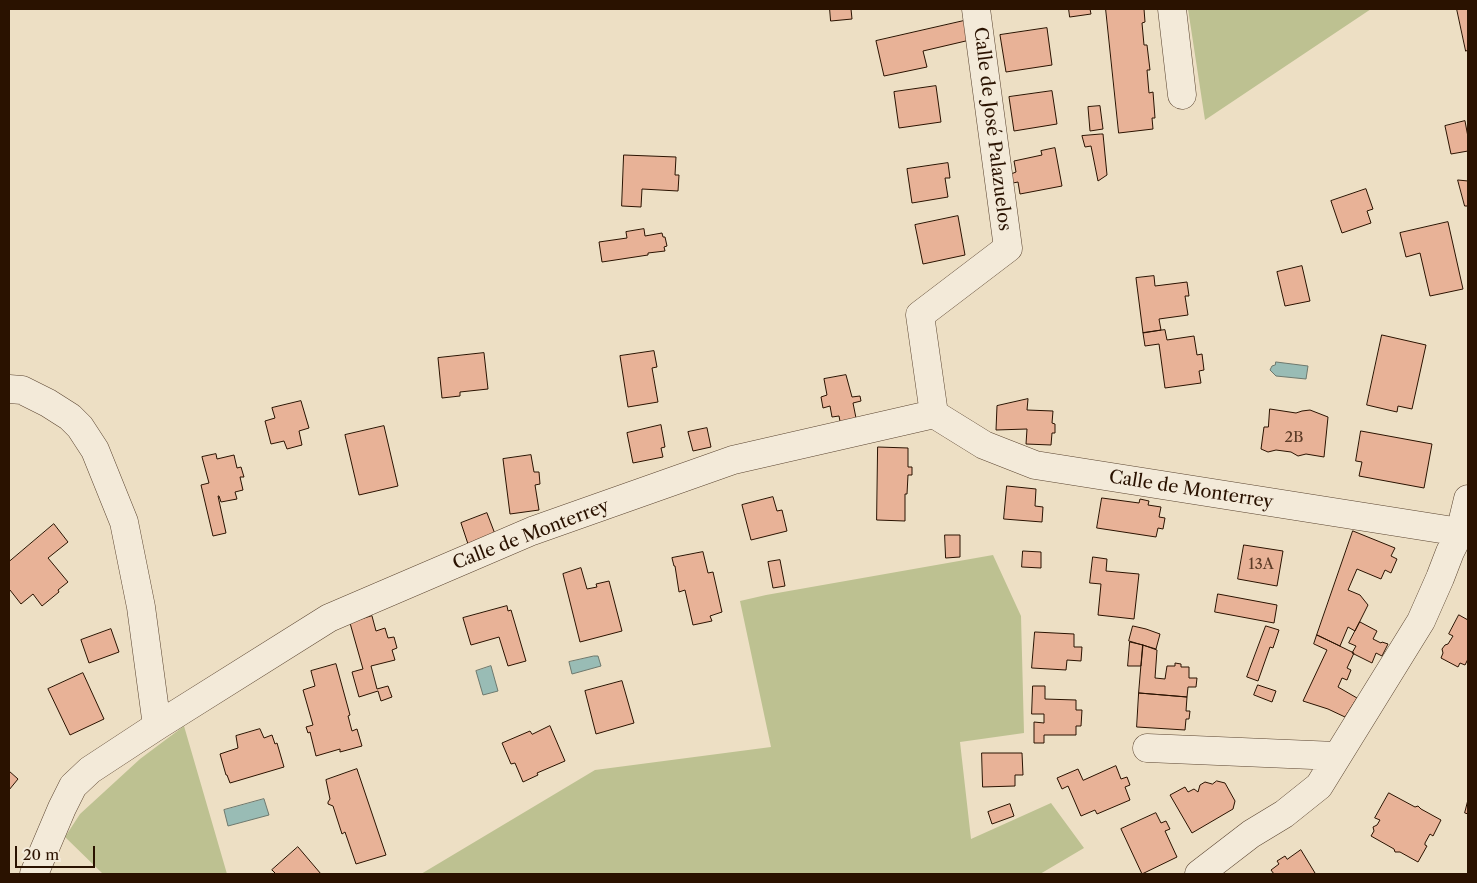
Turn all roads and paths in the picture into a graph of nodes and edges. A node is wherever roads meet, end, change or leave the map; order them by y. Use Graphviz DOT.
graph roads {
  1 [pos="976,9"];
  2 [pos="1172,9"];
  3 [pos="1182,96"];
  4 [pos="15,389"];
  5 [pos="934,414"];
  6 [pos="1468,500"];
  7 [pos="1460,532"];
  8 [pos="157,726"];
  9 [pos="1147,748"];
  10 [pos="1336,756"];
  11 [pos="34,874"];
  12 [pos="1199,874"];
  1 -- 5 [label="street, Calle de José Palazuelos"];
  2 -- 3 [label="street"];
  4 -- 8 [label="street"];
  5 -- 7 [label="street, Calle de Monterrey"];
  5 -- 8 [label="street, Calle de Monterrey"];
  6 -- 7 [label="street"];
  7 -- 10 [label="street"];
  8 -- 11 [label="street, Calle de Monterrey"];
  9 -- 10 [label="street"];
  10 -- 12 [label="street"];
}
